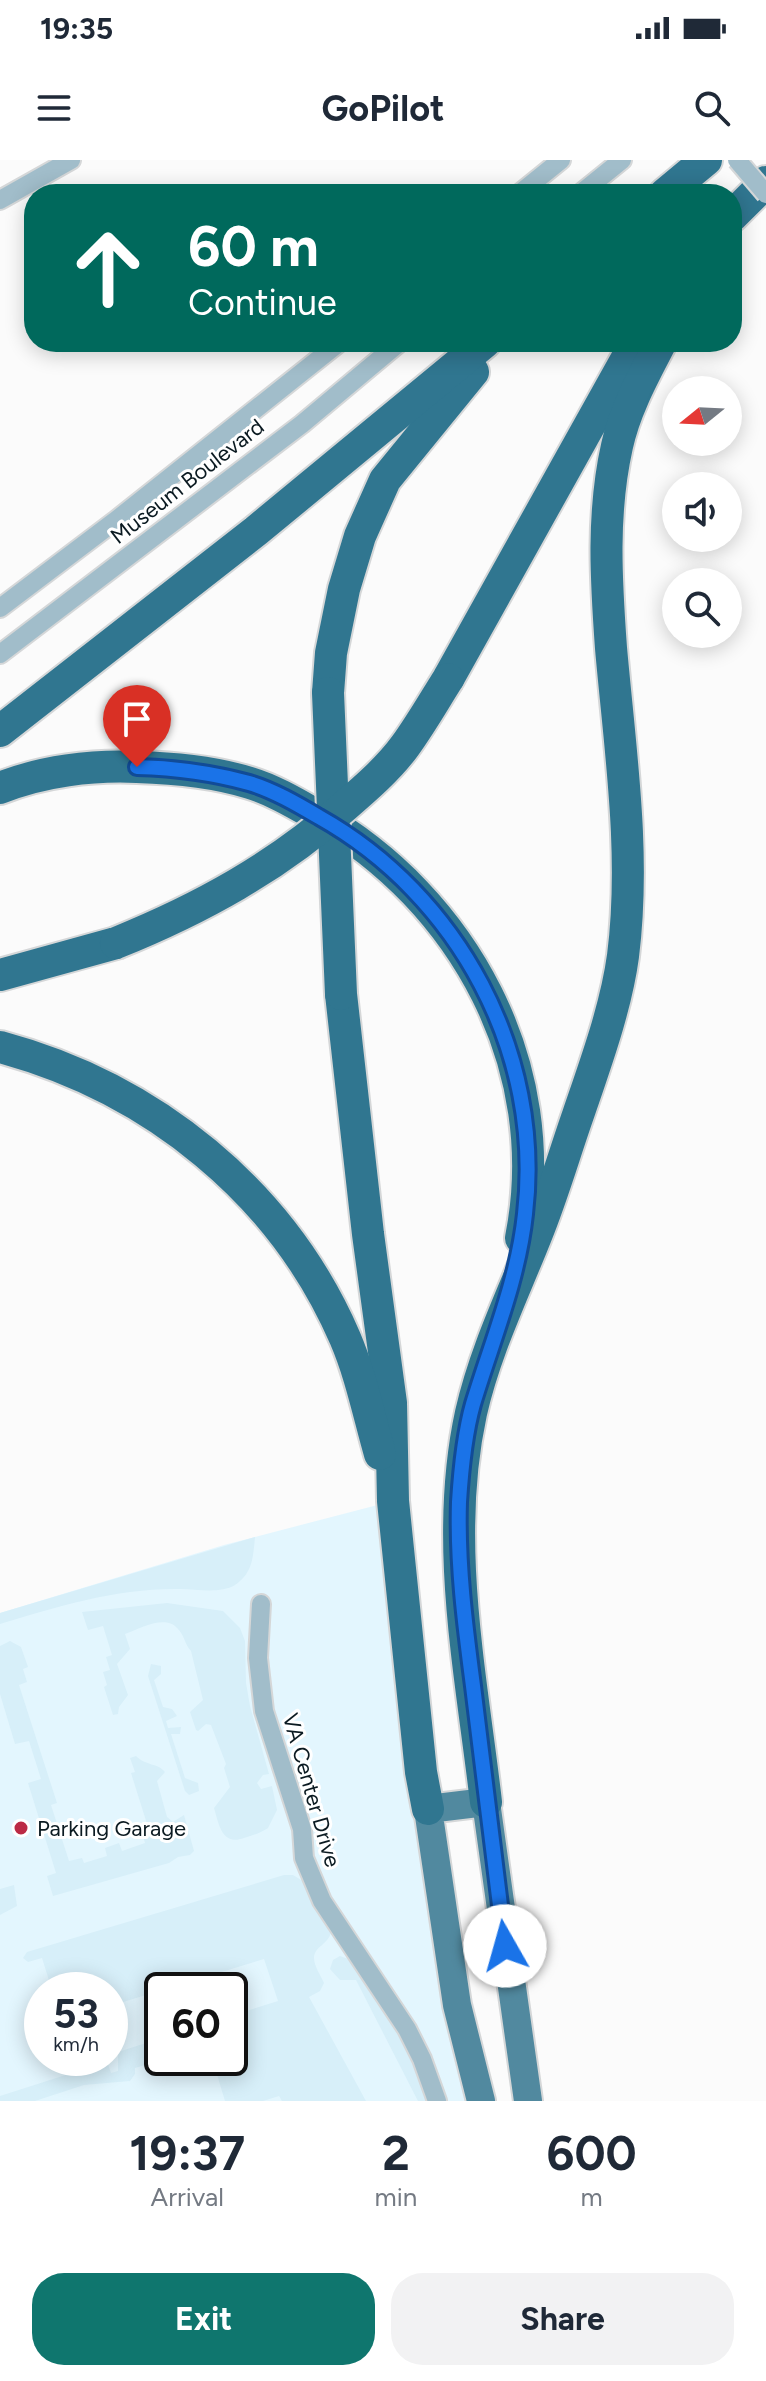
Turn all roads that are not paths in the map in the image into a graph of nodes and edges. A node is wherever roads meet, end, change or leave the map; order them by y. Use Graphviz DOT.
graph roads {
  1 [pos="71,160"];
  2 [pos="561,160"];
  3 [pos="622,160"];
  4 [pos="706,160"];
  5 [pos="737,160"];
  6 [pos="766,182"];
  7 [pos="28,184"];
  8 [pos="531,184"];
  9 [pos="592,184"];
  10 [pos="677,184"];
  11 [pos="24,186"];
  12 [pos="766,194"];
  13 [pos="0,200"];
  14 [pos="742,206"];
  15 [pos="327,352"];
  16 [pos="388,352"];
  17 [pos="473,352"];
  18 [pos="490,352"];
  19 [pos="630,352"];
  20 [pos="656,352"];
  21 [pos="0,608"];
  22 [pos="0,654"];
  23 [pos="0,731"];
  24 [pos="0,788"];
  25 [pos="0,975"];
  26 [pos="0,1047"];
  27 [pos="509,1296"];
  28 [pos="393,1501"];
  29 [pos="261,1604"];
  30 [pos="486,1802"];
  31 [pos="428,1809"];
  32 [pos="437,2101"];
  33 [pos="481,2101"];
  34 [pos="528,2101"];
  1 -- 7 [label="street"];
  2 -- 8 [label="street"];
  3 -- 9 [label="street"];
  4 -- 10 [label="highway"];
  5 -- 12 [label="street, bridge"];
  6 -- 14 [label="highway"];
  11 -- 13 [label="street"];
  15 -- 21 [label="street, Museum Boulevard"];
  16 -- 22 [label="street, Museum Boulevard"];
  17 -- 23 [label="highway"];
  18 -- 28 [label="highway, bridge"];
  19 -- 25 [label="highway, bridge"];
  20 -- 27 [label="highway"];
  24 -- 27 [label="highway"];
  26 -- 28 [label="highway"];
  27 -- 30 [label="highway"];
  28 -- 31 [label="highway"];
  29 -- 32 [label="street, VA Center Drive"];
  30 -- 31 [label="main road"];
  30 -- 34 [label="main road"];
  31 -- 33 [label="main road"];
}
